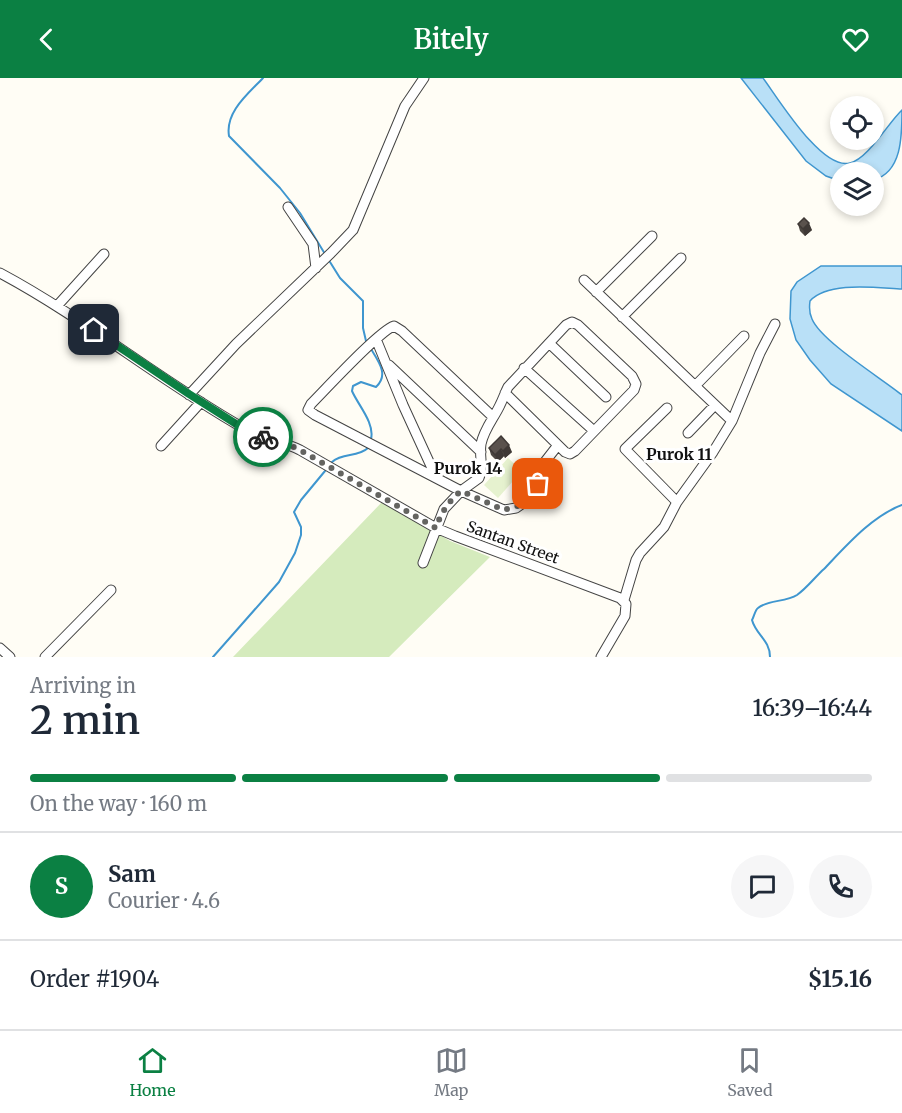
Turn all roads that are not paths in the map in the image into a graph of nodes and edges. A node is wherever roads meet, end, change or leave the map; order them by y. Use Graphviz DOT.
graph roads {
  1 [pos="424,78"];
  2 [pos="288,207"];
  3 [pos="652,236"];
  4 [pos="104,254"];
  5 [pos="681,258"];
  6 [pos="316,268"];
  7 [pos="0,273"];
  8 [pos="584,280"];
  9 [pos="596,292"];
  10 [pos="57,306"];
  11 [pos="622,317"];
  12 [pos="775,324"];
  13 [pos="744,336"];
  14 [pos="376,339"];
  15 [pos="549,343"];
  16 [pos="385,362"];
  17 [pos="524,368"];
  18 [pos="695,386"];
  19 [pos="505,393"];
  20 [pos="189,394"];
  21 [pos="606,397"];
  22 [pos="201,402"];
  23 [pos="715,405"];
  24 [pos="667,408"];
  25 [pos="493,417"];
  26 [pos="732,421"];
  27 [pos="594,431"];
  28 [pos="688,433"];
  29 [pos="558,445"];
  30 [pos="161,446"];
  31 [pos="481,452"];
  32 [pos="436,477"];
  33 [pos="461,491"];
  34 [pos="677,502"];
  35 [pos="436,528"];
  36 [pos="423,563"];
  37 [pos="111,590"];
  38 [pos="624,600"];
  39 [pos="0,648"];
  40 [pos="10,657"];
  41 [pos="45,657"];
  42 [pos="602,657"];
  1 -- 6 [label="street"];
  2 -- 6 [label="street"];
  3 -- 9 [label="street"];
  4 -- 10 [label="street"];
  5 -- 11 [label="street"];
  6 -- 20 [label="street"];
  7 -- 10 [label="street, Santan Street"];
  8 -- 9 [label="street"];
  9 -- 11 [label="street"];
  10 -- 20 [label="street, Santan Street"];
  11 -- 18 [label="street"];
  12 -- 26 [label="street"];
  13 -- 18 [label="street"];
  14 -- 16 [label="street"];
  14 -- 25 [label="street"];
  14 -- 32 [label="street"];
  15 -- 17 [label="street"];
  15 -- 21 [label="street"];
  15 -- 27 [label="street"];
  16 -- 31 [label="street"];
  16 -- 32 [label="street"];
  17 -- 19 [label="street"];
  17 -- 27 [label="street"];
  18 -- 23 [label="street"];
  19 -- 25 [label="street"];
  19 -- 29 [label="street"];
  20 -- 22 [label="street, Santan Street"];
  22 -- 30 [label="street"];
  22 -- 35 [label="street, Santan Street"];
  23 -- 26 [label="street"];
  23 -- 28 [label="street"];
  24 -- 34 [label="street"];
  25 -- 31 [label="street"];
  26 -- 34 [label="street"];
  27 -- 29 [label="street"];
  29 -- 33 [label="street"];
  31 -- 33 [label="street"];
  32 -- 33 [label="street"];
  33 -- 35 [label="street"];
  34 -- 38 [label="street"];
  35 -- 36 [label="street"];
  35 -- 38 [label="street, Santan Street"];
  37 -- 41 [label="street"];
  38 -- 42 [label="street"];
  39 -- 40 [label="street"];
}
